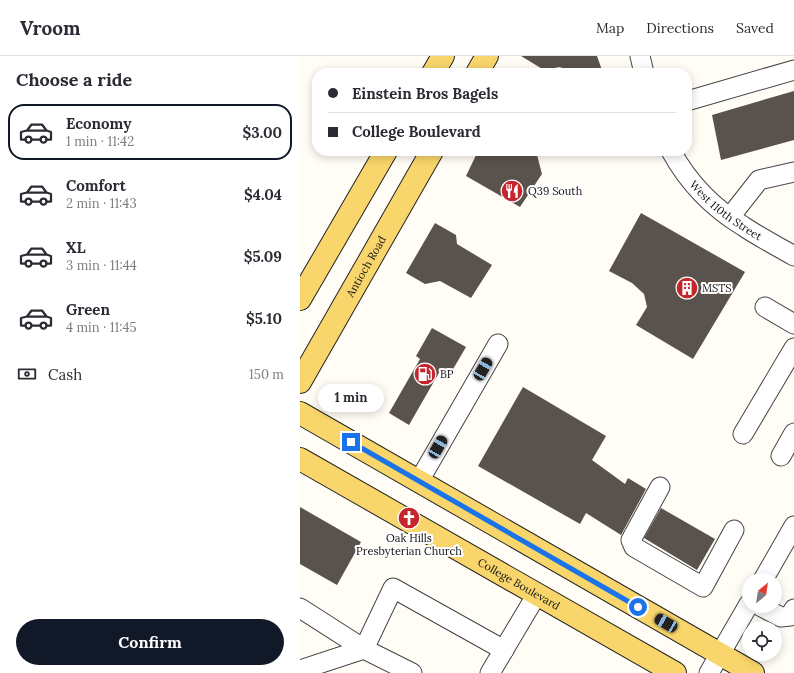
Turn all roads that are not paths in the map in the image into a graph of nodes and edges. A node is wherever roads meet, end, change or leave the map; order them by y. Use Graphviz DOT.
graph roads {
  1 [pos="442,56"];
  2 [pos="487,56"];
  3 [pos="640,56"];
  4 [pos="436,68"];
  5 [pos="480,68"];
  6 [pos="643,68"];
  7 [pos="794,70"];
  8 [pos="692,100"];
  9 [pos="383,156"];
  10 [pos="429,156"];
  11 [pos="674,156"];
  12 [pos="794,172"];
  13 [pos="730,217"];
  14 [pos="794,256"];
  15 [pos="300,299"];
  16 [pos="765,307"];
  17 [pos="794,324"];
  18 [pos="498,344"];
  19 [pos="794,348"];
  20 [pos="300,382"];
  21 [pos="300,413"];
  22 [pos="794,433"];
  23 [pos="743,434"];
  24 [pos="781,456"];
  25 [pos="300,459"];
  26 [pos="419,481"];
  27 [pos="660,487"];
  28 [pos="794,526"];
  29 [pos="732,533"];
  30 [pos="767,573"];
  31 [pos="537,594"];
  32 [pos="300,608"];
  33 [pos="794,608"];
  34 [pos="744,613"];
  35 [pos="773,613"];
  36 [pos="364,649"];
  37 [pos="504,650"];
  38 [pos="720,654"];
  39 [pos="300,670"];
  40 [pos="412,673"];
  41 [pos="490,673"];
  42 [pos="675,673"];
  43 [pos="710,673"];
  44 [pos="753,673"];
  1 -- 4 [label="main road"];
  2 -- 5 [label="main road"];
  3 -- 6 [label="street"];
  7 -- 8 [label="street"];
  9 -- 15 [label="main road"];
  10 -- 20 [label="main road, Antioch Road"];
  11 -- 13 [label="street, West 110th Street"];
  12 -- 13 [label="street"];
  13 -- 14 [label="street, West 110th Street"];
  16 -- 17 [label="street"];
  18 -- 26 [label="street"];
  19 -- 23 [label="street"];
  21 -- 26 [label="main road"];
  22 -- 24 [label="street"];
  25 -- 31 [label="main road, College Boulevard"];
  26 -- 38 [label="main road"];
  27 -- 29 [label="street"];
  28 -- 30 [label="street"];
  31 -- 37 [label="street"];
  31 -- 42 [label="main road, College Boulevard"];
  32 -- 36 [label="street"];
  33 -- 35 [label="street"];
  34 -- 38 [label="street"];
  36 -- 37 [label="street"];
  36 -- 39 [label="street"];
  36 -- 40 [label="street"];
  37 -- 41 [label="street"];
  38 -- 43 [label="street"];
  38 -- 44 [label="main road"];
}
